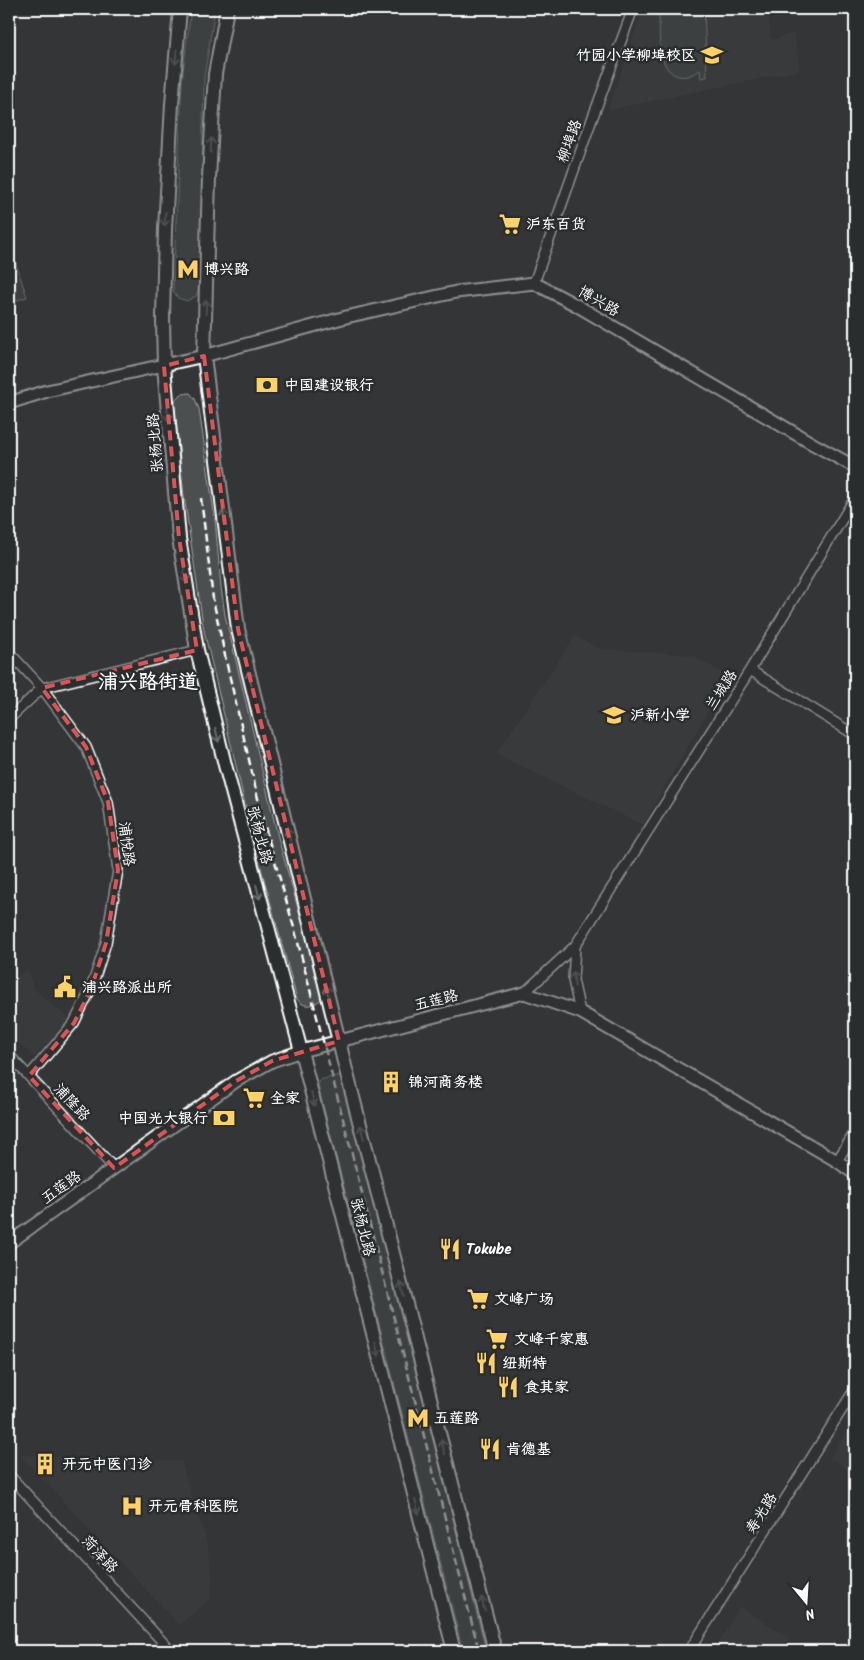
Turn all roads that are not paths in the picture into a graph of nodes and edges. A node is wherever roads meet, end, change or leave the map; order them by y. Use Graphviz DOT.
graph roads {
  1 [pos="180,9"];
  2 [pos="226,9"];
  3 [pos="633,9"];
  4 [pos="534,283"];
  5 [pos="204,356"];
  6 [pos="164,366"];
  7 [pos="9,402"];
  8 [pos="855,467"];
  9 [pos="855,498"];
  10 [pos="197,650"];
  11 [pos="9,652"];
  12 [pos="750,670"];
  13 [pos="42,688"];
  14 [pos="9,720"];
  15 [pos="855,735"];
  16 [pos="575,946"];
  17 [pos="524,993"];
  18 [pos="580,1012"];
  19 [pos="339,1041"];
  20 [pos="301,1051"];
  21 [pos="9,1055"];
  22 [pos="29,1076"];
  23 [pos="855,1132"];
  24 [pos="836,1161"];
  25 [pos="114,1168"];
  26 [pos="855,1174"];
  27 [pos="9,1243"];
  28 [pos="855,1389"];
  29 [pos="9,1475"];
  30 [pos="171,1651"];
  31 [pos="454,1651"];
  32 [pos="495,1651"];
  33 [pos="690,1651"];
  1 -- 6 [label="main road, 张杨北路, one-way"];
  5 -- 2 [label="main road, 张杨北路, one-way"];
  3 -- 4 [label="street, 柳埠路"];
  4 -- 5 [label="street"];
  4 -- 8 [label="street, 博兴路"];
  5 -- 6 [label="street"];
  19 -- 5 [label="main road, 张杨北路, one-way"];
  6 -- 7 [label="street"];
  6 -- 10 [label="main road, 张杨北路, one-way"];
  9 -- 12 [label="street, 兰城路"];
  10 -- 13 [label="street"];
  10 -- 20 [label="main road, 张杨北路, one-way"];
  11 -- 13 [label="street, 浦悦路"];
  12 -- 15 [label="street"];
  12 -- 16 [label="street, 兰城路"];
  13 -- 14 [label="street"];
  13 -- 22 [label="street, 浦悦路"];
  16 -- 17 [label="street, 兰城路"];
  18 -- 16 [label="street, 兰城路, one-way"];
  17 -- 18 [label="street"];
  17 -- 19 [label="street, 五莲路"];
  18 -- 24 [label="street"];
  19 -- 20 [label="street, 五莲路"];
  32 -- 19 [label="main road, 张杨北路, one-way"];
  20 -- 25 [label="street, 五莲路"];
  20 -- 31 [label="main road, 张杨北路, one-way"];
  21 -- 22 [label="street, 浦隆路"];
  22 -- 25 [label="street, 浦隆路"];
  23 -- 24 [label="street"];
  24 -- 26 [label="street"];
  25 -- 27 [label="street, 五莲路"];
  28 -- 33 [label="street, 寿光路"];
  29 -- 30 [label="street, 菏泽路"];
}
